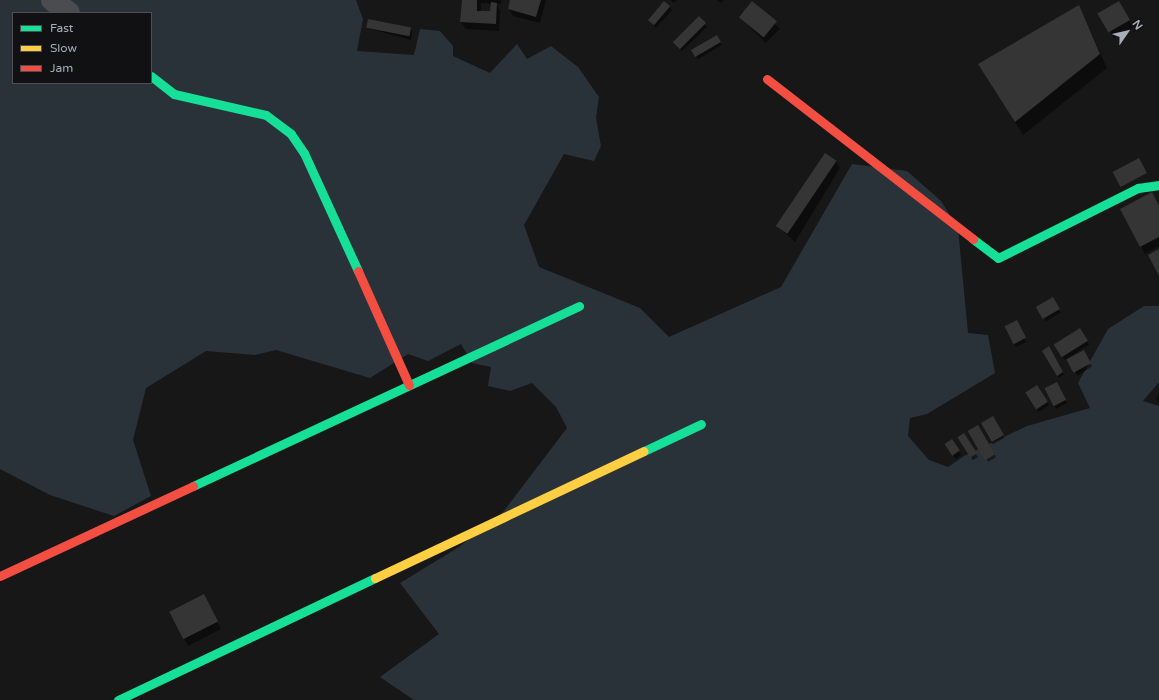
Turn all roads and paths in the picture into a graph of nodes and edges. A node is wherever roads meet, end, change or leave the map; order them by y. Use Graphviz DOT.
graph roads {
  1 [pos="52,0"];
  2 [pos="68,12"];
  3 [pos="152,77"];
  4 [pos="767,79"];
  5 [pos="1159,185"];
  6 [pos="579,306"];
  7 [pos="409,385"];
  8 [pos="701,424"];
  9 [pos="0,576"];
  10 [pos="118,700"];
  1 -- 2 [label="street"];
  3 -- 7 [label="street"];
  4 -- 5 [label="street"];
  6 -- 7 [label="street"];
  7 -- 9 [label="street"];
  8 -- 10 [label="street"];
}
